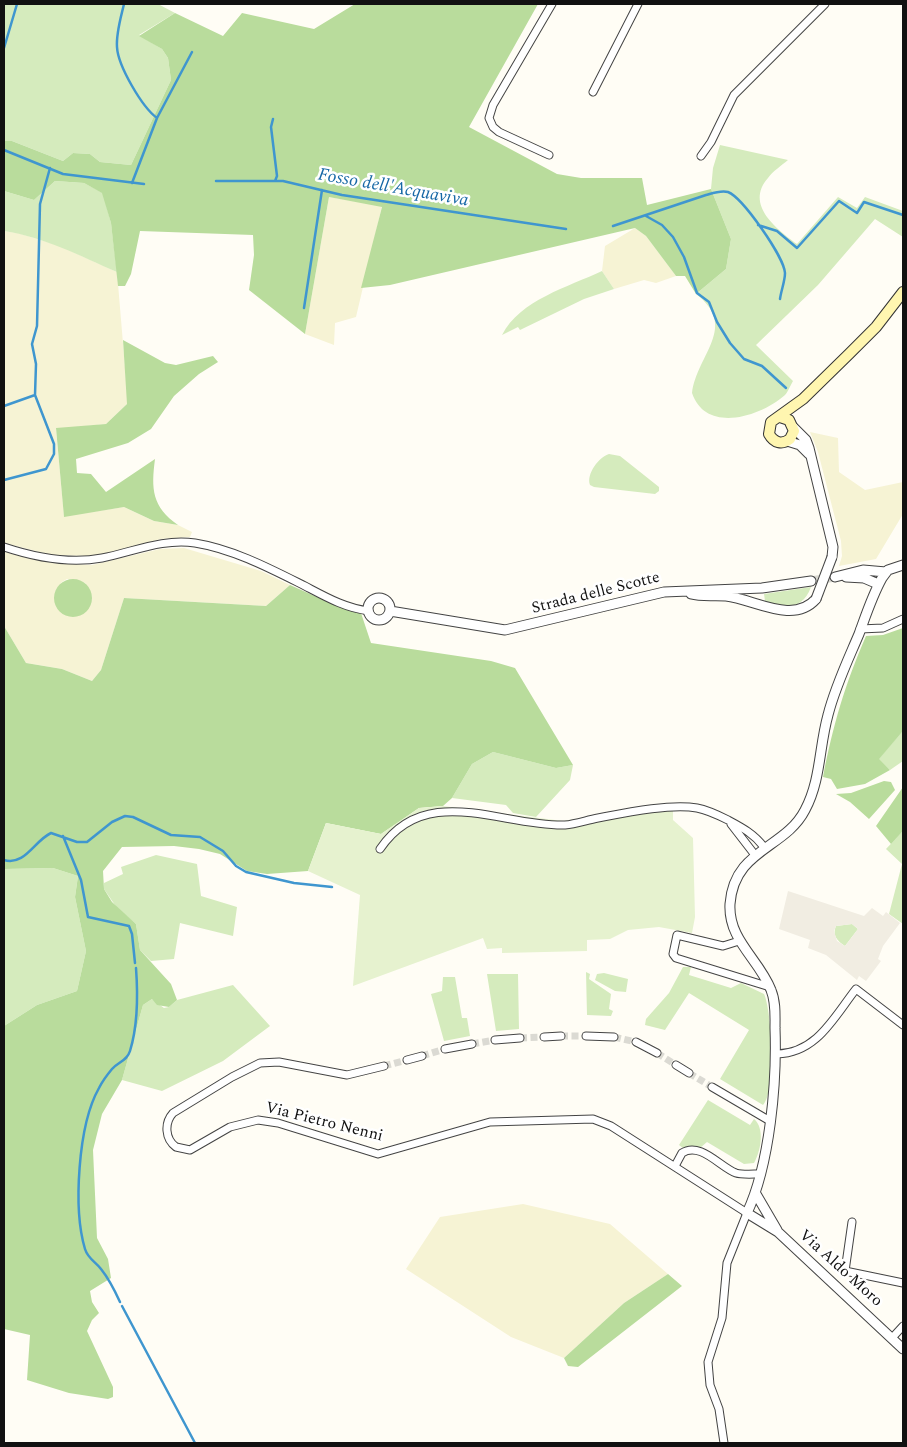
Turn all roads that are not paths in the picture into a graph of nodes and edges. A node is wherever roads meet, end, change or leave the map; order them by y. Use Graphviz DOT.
graph roads {
  1 [pos="552,4"];
  2 [pos="638,4"];
  3 [pos="825,4"];
  4 [pos="593,92"];
  5 [pos="549,154"];
  6 [pos="702,156"];
  7 [pos="903,292"];
  8 [pos="803,399"];
  9 [pos="780,417"];
  10 [pos="792,425"];
  11 [pos="787,441"];
  12 [pos="809,455"];
  13 [pos="4,547"];
  14 [pos="903,565"];
  15 [pos="886,572"];
  16 [pos="811,581"];
  17 [pos="878,584"];
  18 [pos="751,589"];
  19 [pos="684,590"];
  20 [pos="758,603"];
  21 [pos="369,611"];
  22 [pos="390,611"];
  23 [pos="903,620"];
  24 [pos="860,629"];
  25 [pos="727,820"];
  26 [pos="764,847"];
  27 [pos="380,849"];
  28 [pos="755,854"];
  29 [pos="739,941"];
  30 [pos="758,968"];
  31 [pos="743,978"];
  32 [pos="770,987"];
  33 [pos="903,1026"];
  34 [pos="561,1036"];
  35 [pos="586,1036"];
  36 [pos="544,1037"];
  37 [pos="614,1037"];
  38 [pos="520,1038"];
  39 [pos="495,1040"];
  40 [pos="636,1042"];
  41 [pos="472,1044"];
  42 [pos="445,1049"];
  43 [pos="657,1054"];
  44 [pos="777,1054"];
  45 [pos="422,1056"];
  46 [pos="407,1060"];
  47 [pos="676,1065"];
  48 [pos="384,1066"];
  49 [pos="689,1073"];
  50 [pos="712,1087"];
  51 [pos="770,1121"];
  52 [pos="675,1166"];
  53 [pos="760,1174"];
  54 [pos="756,1194"];
  55 [pos="747,1213"];
  56 [pos="852,1222"];
  57 [pos="778,1232"];
  58 [pos="903,1283"];
  59 [pos="903,1326"];
  60 [pos="892,1338"];
  61 [pos="903,1349"];
  62 [pos="724,1443"];
  1 -- 5 [label="street"];
  2 -- 4 [label="street"];
  3 -- 6 [label="street"];
  7 -- 8 [label="main road"];
  8 -- 9 [label="main road"];
  8 -- 10 [label="main road"];
  9 -- 10 [label="main road"];
  9 -- 11 [label="main road"];
  10 -- 11 [label="main road"];
  10 -- 12 [label="street"];
  11 -- 12 [label="street"];
  12 -- 20 [label="street, bridge"];
  13 -- 21 [label="street, Strada delle Scotte"];
  14 -- 15 [label="street"];
  15 -- 17 [label="street"];
  15 -- 17 [label="street"];
  16 -- 18 [label="street, Strada delle Scotte"];
  17 -- 24 [label="street"];
  18 -- 19 [label="street, Strada delle Scotte"];
  18 -- 20 [label="street"];
  19 -- 20 [label="street"];
  19 -- 22 [label="street, Strada delle Scotte"];
  21 -- 22 [label="street, Strada delle Scotte"];
  21 -- 22 [label="street, Strada delle Scotte"];
  23 -- 24 [label="street"];
  24 -- 26 [label="street"];
  25 -- 26 [label="street"];
  25 -- 27 [label="street"];
  25 -- 28 [label="street"];
  26 -- 28 [label="street"];
  28 -- 29 [label="street"];
  29 -- 30 [label="street"];
  29 -- 31 [label="street"];
  30 -- 31 [label="street"];
  30 -- 32 [label="street"];
  31 -- 32 [label="street"];
  32 -- 44 [label="street"];
  33 -- 44 [label="street"];
  34 -- 36 [label="street"];
  35 -- 37 [label="street"];
  38 -- 39 [label="street"];
  40 -- 43 [label="street"];
  41 -- 42 [label="street"];
  44 -- 51 [label="street"];
  45 -- 46 [label="street"];
  47 -- 49 [label="street"];
  48 -- 52 [label="street, Via Pietro Nenni"];
  50 -- 51 [label="street"];
  51 -- 53 [label="street"];
  52 -- 53 [label="street"];
  52 -- 55 [label="street, Via Pietro Nenni"];
  53 -- 54 [label="street"];
  54 -- 55 [label="street"];
  54 -- 57 [label="street, Via Aldo Moro"];
  55 -- 57 [label="street, Via Aldo Moro"];
  55 -- 62 [label="street"];
  56 -- 58 [label="street"];
  57 -- 60 [label="street, Via Aldo Moro"];
  59 -- 60 [label="street"];
  60 -- 61 [label="street, Via Aldo Moro"];
}
